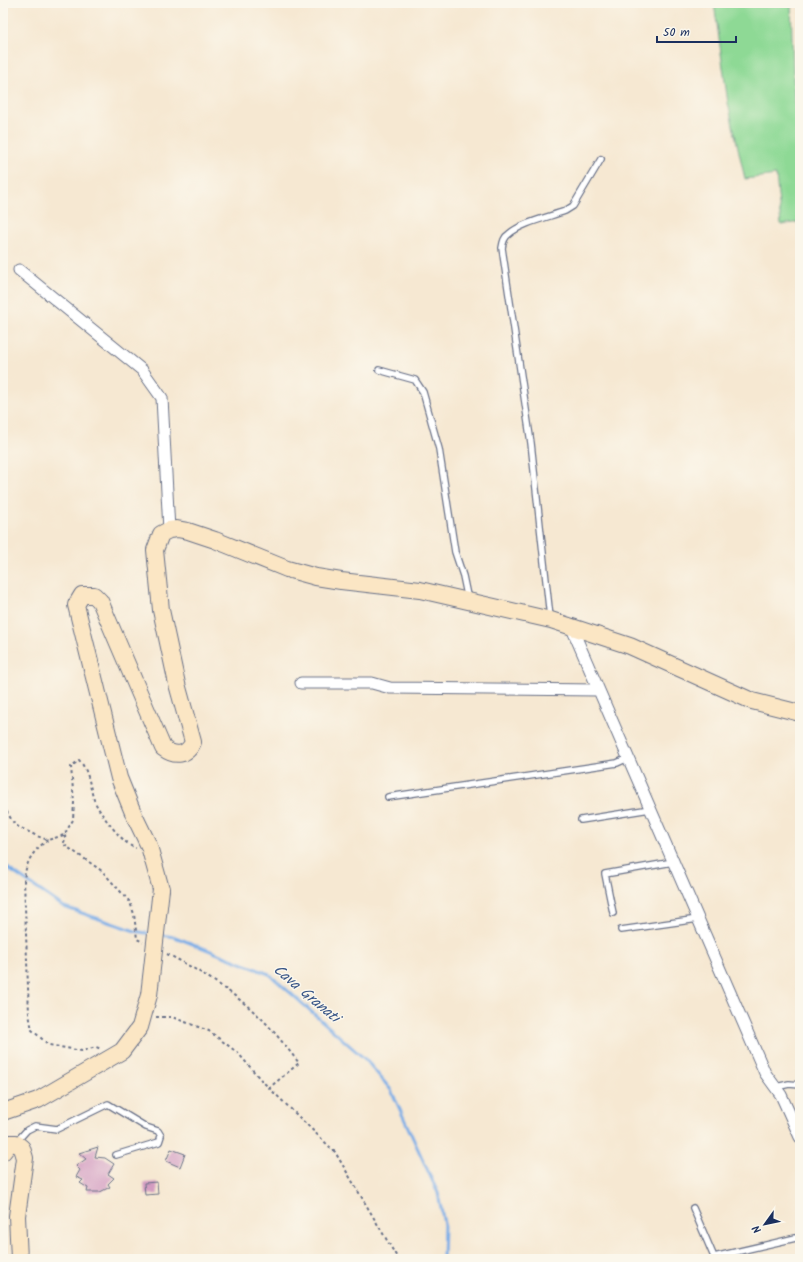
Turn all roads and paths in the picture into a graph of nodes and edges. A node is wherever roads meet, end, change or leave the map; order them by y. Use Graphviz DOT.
graph roads {
  1 [pos="601,159"];
  2 [pos="19,270"];
  3 [pos="379,370"];
  4 [pos="169,530"];
  5 [pos="468,600"];
  6 [pos="551,620"];
  7 [pos="571,626"];
  8 [pos="301,683"];
  9 [pos="598,690"];
  10 [pos="800,713"];
  11 [pos="628,758"];
  12 [pos="388,797"];
  13 [pos="3,806"];
  14 [pos="650,809"];
  15 [pos="581,820"];
  16 [pos="64,835"];
  17 [pos="48,840"];
  18 [pos="149,846"];
  19 [pos="673,862"];
  20 [pos="613,913"];
  21 [pos="698,919"];
  22 [pos="621,930"];
  23 [pos="150,945"];
  24 [pos="162,952"];
  25 [pos="145,1016"];
  26 [pos="112,1057"];
  27 [pos="800,1085"];
  28 [pos="776,1087"];
  29 [pos="269,1088"];
  30 [pos="3,1112"];
  31 [pos="800,1137"];
  32 [pos="9,1148"];
  33 [pos="116,1155"];
  34 [pos="694,1208"];
  35 [pos="800,1237"];
  36 [pos="19,1259"];
  37 [pos="398,1259"];
  1 -- 6 [label="lane"];
  2 -- 4 [label="street"];
  3 -- 5 [label="lane"];
  4 -- 5 [label="street"];
  4 -- 18 [label="street"];
  5 -- 6 [label="street"];
  6 -- 7 [label="street"];
  7 -- 9 [label="street"];
  7 -- 10 [label="street"];
  8 -- 9 [label="street"];
  9 -- 11 [label="street"];
  11 -- 12 [label="lane"];
  11 -- 14 [label="street"];
  13 -- 17 [label="path"];
  14 -- 15 [label="lane"];
  14 -- 19 [label="street"];
  16 -- 17 [label="path"];
  16 -- 18 [label="path"];
  16 -- 23 [label="path"];
  17 -- 26 [label="path"];
  18 -- 25 [label="street, bridge"];
  19 -- 20 [label="lane"];
  19 -- 21 [label="street"];
  21 -- 22 [label="lane"];
  21 -- 28 [label="street"];
  24 -- 29 [label="path"];
  25 -- 26 [label="street"];
  25 -- 29 [label="path"];
  26 -- 30 [label="street"];
  27 -- 28 [label="lane"];
  28 -- 31 [label="street"];
  29 -- 37 [label="path"];
  32 -- 33 [label="lane"];
  32 -- 36 [label="street"];
  34 -- 35 [label="lane"];
}
